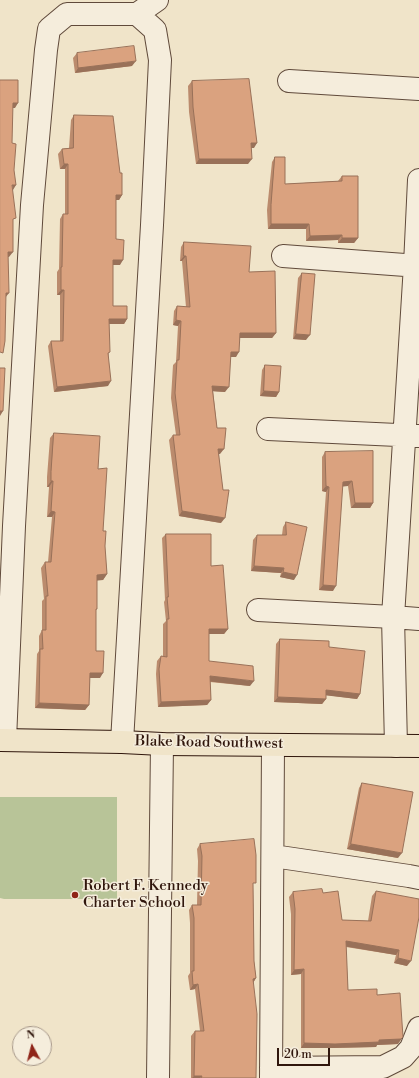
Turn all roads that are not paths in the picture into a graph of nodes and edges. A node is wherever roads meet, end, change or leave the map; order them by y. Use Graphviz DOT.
graph roads {
  1 [pos="157,0"];
  2 [pos="137,14"];
  3 [pos="288,81"];
  4 [pos="419,89"];
  5 [pos="419,180"];
  6 [pos="283,256"];
  7 [pos="417,265"];
  8 [pos="268,428"];
  9 [pos="412,435"];
  10 [pos="258,610"];
  11 [pos="394,617"];
  12 [pos="419,619"];
  13 [pos="2,740"];
  14 [pos="122,742"];
  15 [pos="162,744"];
  16 [pos="274,745"];
  17 [pos="396,746"];
  18 [pos="419,746"];
  19 [pos="273,856"];
  20 [pos="419,878"];
  21 [pos="419,1028"];
  22 [pos="271,1073"];
  23 [pos="158,1078"];
  1 -- 2 [label="street"];
  2 -- 13 [label="street"];
  2 -- 14 [label="street"];
  3 -- 4 [label="street"];
  5 -- 7 [label="street"];
  6 -- 7 [label="street"];
  7 -- 9 [label="street"];
  8 -- 9 [label="street"];
  9 -- 11 [label="street"];
  10 -- 11 [label="street"];
  11 -- 12 [label="street"];
  11 -- 17 [label="street"];
  13 -- 14 [label="main road, Blake Road Southwest"];
  14 -- 15 [label="main road, Blake Road Southwest"];
  15 -- 16 [label="main road, Blake Road Southwest"];
  15 -- 23 [label="street"];
  16 -- 17 [label="main road, Blake Road Southwest"];
  16 -- 19 [label="street"];
  17 -- 18 [label="main road, Blake Road Southwest"];
  19 -- 20 [label="street"];
  19 -- 22 [label="street"];
  21 -- 22 [label="street"];
}
